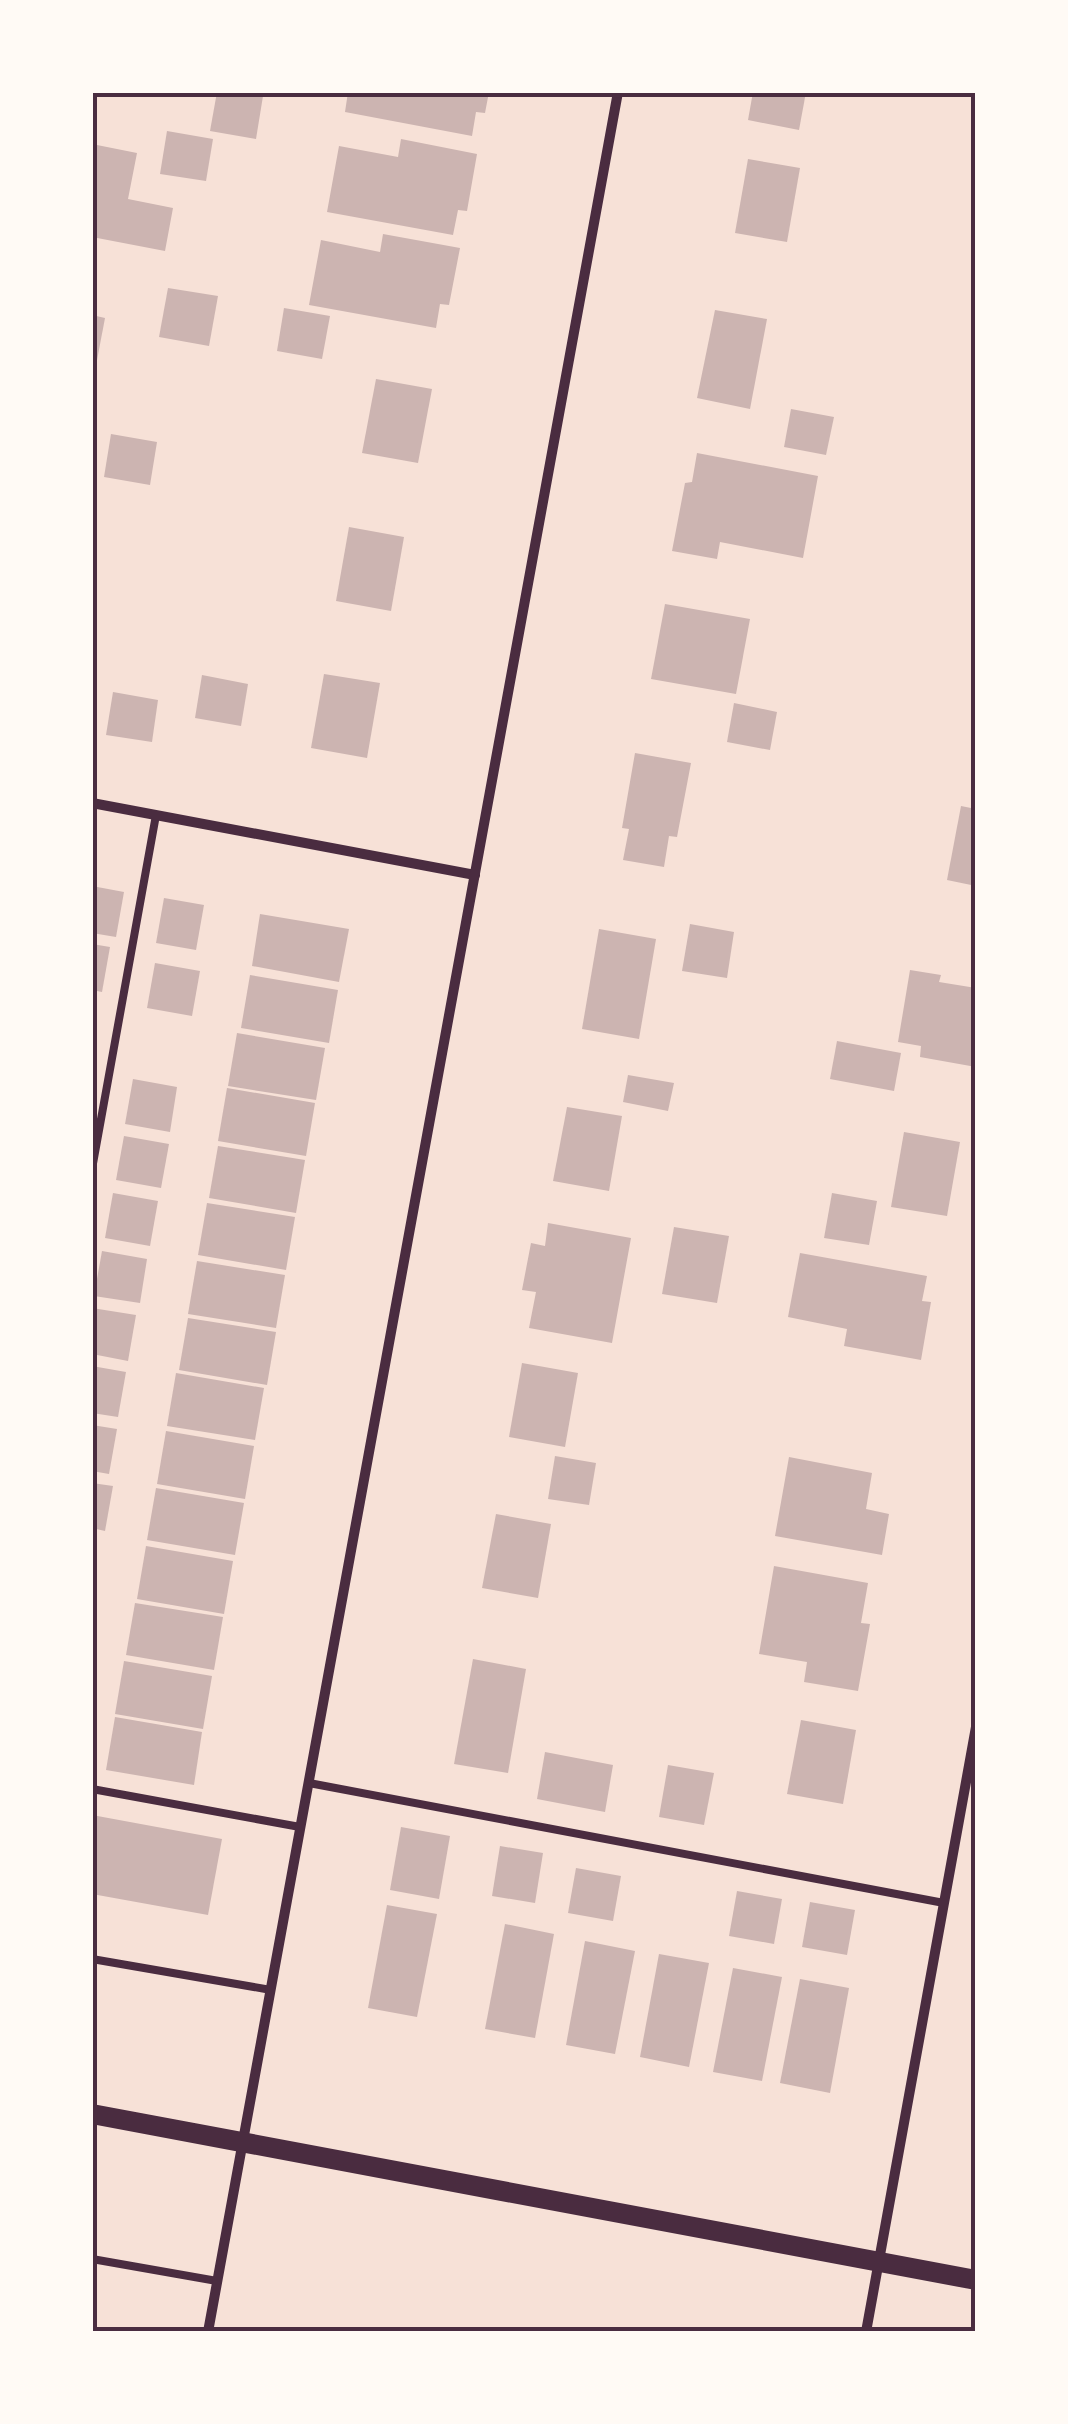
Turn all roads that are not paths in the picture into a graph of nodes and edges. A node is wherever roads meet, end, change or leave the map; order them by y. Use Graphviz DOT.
graph roads {
  1 [pos="618,92"];
  2 [pos="92,803"];
  3 [pos="156,815"];
  4 [pos="475,875"];
  5 [pos="92,1169"];
  6 [pos="976,1727"];
  7 [pos="309,1783"];
  8 [pos="92,1789"];
  9 [pos="300,1827"];
  10 [pos="944,1903"];
  11 [pos="92,1959"];
  12 [pos="271,1990"];
  13 [pos="92,2114"];
  14 [pos="243,2142"];
  15 [pos="92,2259"];
  16 [pos="879,2262"];
  17 [pos="976,2280"];
  18 [pos="217,2282"];
  19 [pos="208,2332"];
  20 [pos="866,2332"];
  1 -- 4 [label="street"];
  2 -- 3 [label="street"];
  3 -- 4 [label="street"];
  3 -- 5 [label="lane"];
  4 -- 7 [label="street"];
  6 -- 10 [label="street"];
  7 -- 9 [label="street"];
  7 -- 10 [label="lane"];
  8 -- 9 [label="lane"];
  9 -- 12 [label="street"];
  10 -- 16 [label="street"];
  11 -- 12 [label="lane"];
  12 -- 14 [label="street"];
  13 -- 14 [label="main road"];
  14 -- 16 [label="main road"];
  14 -- 18 [label="street"];
  15 -- 18 [label="lane"];
  16 -- 17 [label="main road"];
  16 -- 20 [label="street"];
  18 -- 19 [label="street"];
}
